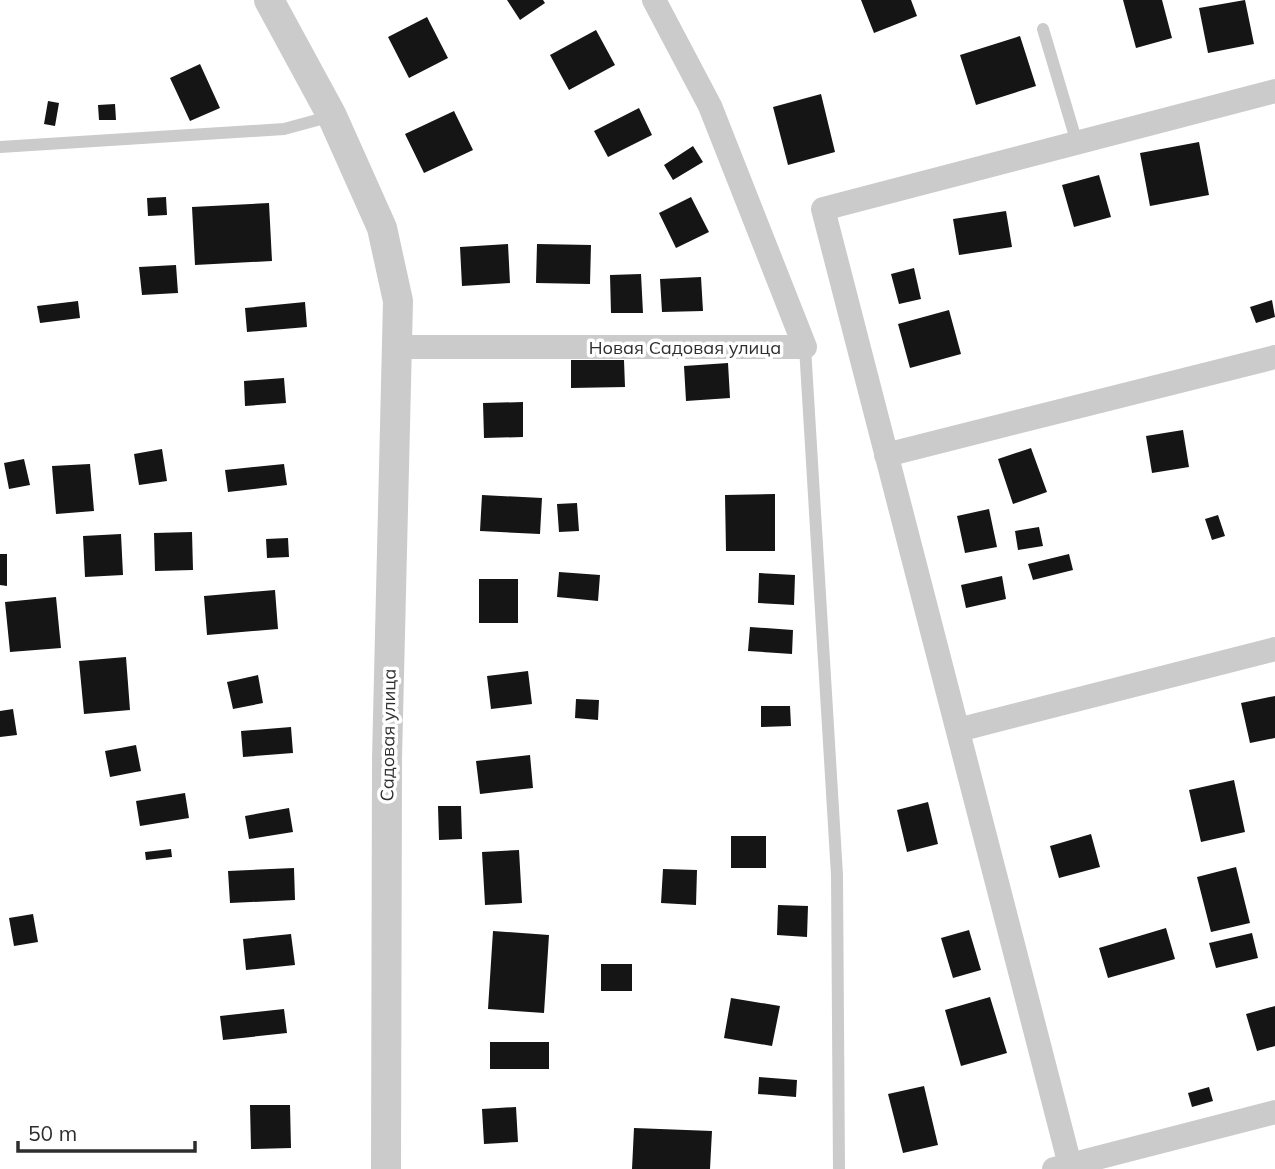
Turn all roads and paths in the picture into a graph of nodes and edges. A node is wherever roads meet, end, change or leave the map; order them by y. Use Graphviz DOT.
graph roads {
  1 [pos="269,0"];
  2 [pos="654,0"];
  3 [pos="1043,29"];
  4 [pos="1275,91"];
  5 [pos="332,116"];
  6 [pos="1077,143"];
  7 [pos="0,147"];
  8 [pos="397,347"];
  9 [pos="805,347"];
  10 [pos="1275,357"];
  11 [pos="886,455"];
  12 [pos="1275,649"];
  13 [pos="958,730"];
  14 [pos="1275,1112"];
  15 [pos="1065,1168"];
  16 [pos="386,1169"];
  17 [pos="839,1169"];
  1 -- 5 [label="street"];
  2 -- 9 [label="street, Новая Садовая улица"];
  3 -- 6 [label="lane"];
  4 -- 6 [label="street"];
  5 -- 7 [label="lane"];
  5 -- 8 [label="street, Садовая улица"];
  6 -- 11 [label="street"];
  8 -- 9 [label="street, Новая Садовая улица"];
  8 -- 16 [label="street, Садовая улица"];
  9 -- 17 [label="lane"];
  10 -- 11 [label="street"];
  11 -- 13 [label="street"];
  12 -- 13 [label="street"];
  13 -- 15 [label="street"];
  14 -- 15 [label="street"];
}
